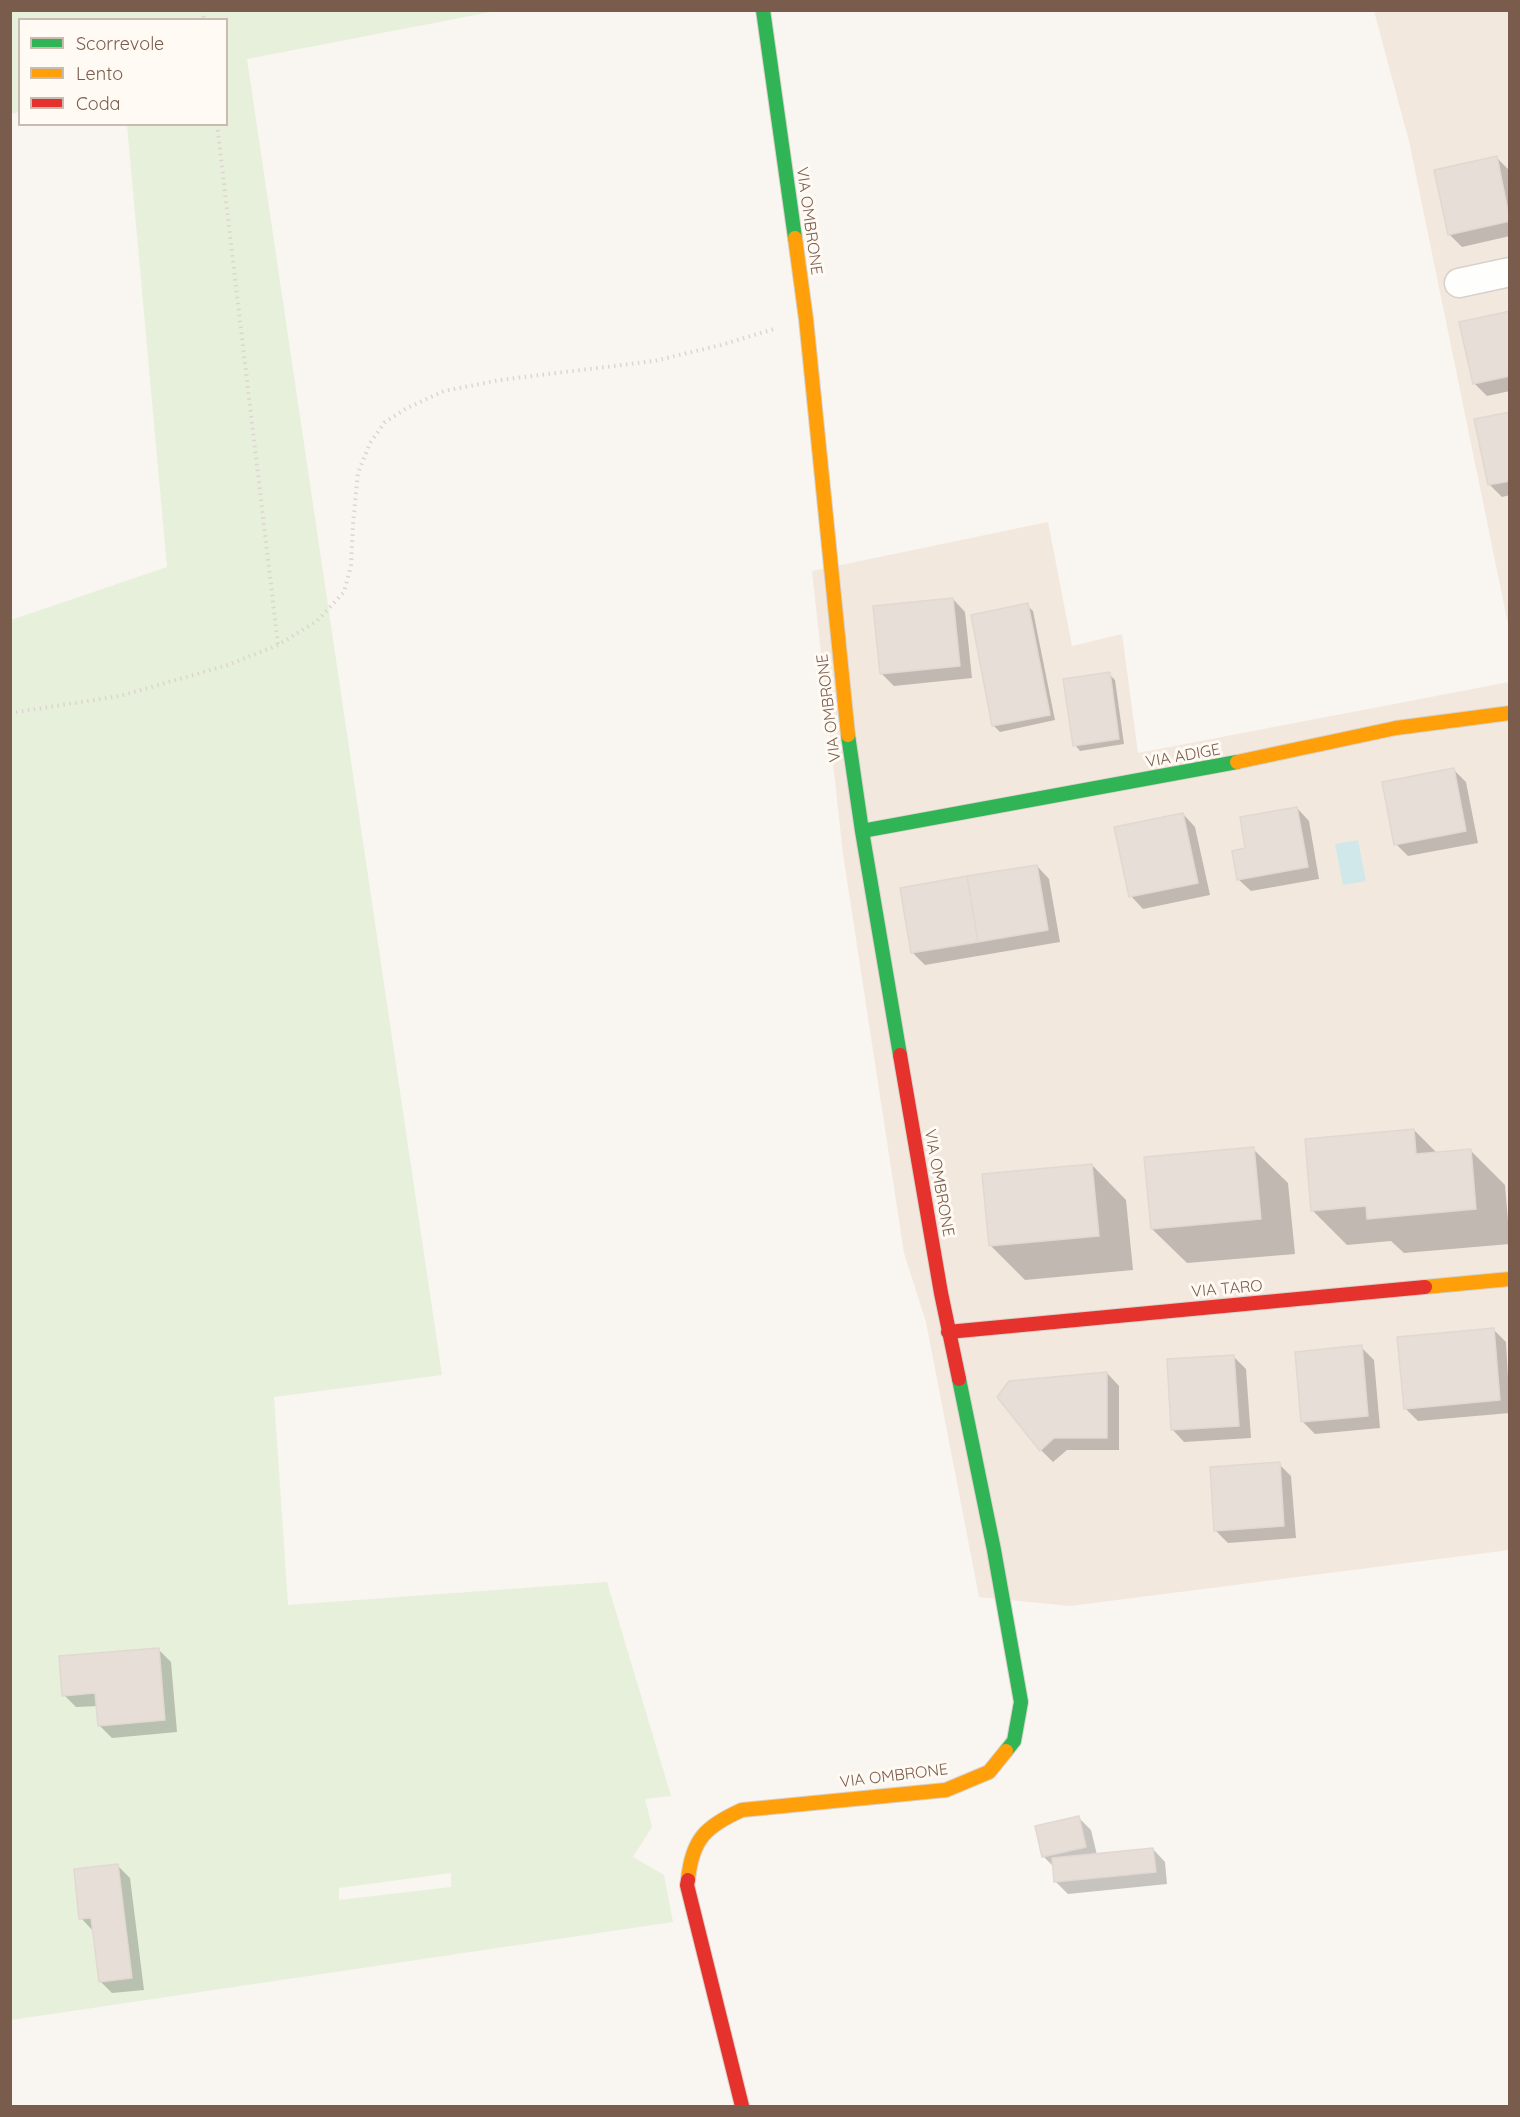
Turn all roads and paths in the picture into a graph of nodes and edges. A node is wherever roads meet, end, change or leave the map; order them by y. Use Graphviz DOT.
graph roads {
  1 [pos="763,10"];
  2 [pos="217,126"];
  3 [pos="1509,272"];
  4 [pos="1459,283"];
  5 [pos="806,319"];
  6 [pos="278,645"];
  7 [pos="10,713"];
  8 [pos="1509,713"];
  9 [pos="862,831"];
  10 [pos="1509,1279"];
  11 [pos="948,1332"];
  12 [pos="742,2106"];
  1 -- 5 [label="street, VIA OMBRONE"];
  2 -- 6 [label="path"];
  3 -- 4 [label="street"];
  5 -- 6 [label="path"];
  5 -- 9 [label="street, VIA OMBRONE"];
  6 -- 7 [label="path"];
  8 -- 9 [label="street, VIA ADIGE"];
  9 -- 11 [label="street, VIA OMBRONE"];
  10 -- 11 [label="street, VIA TARO"];
  11 -- 12 [label="street, VIA OMBRONE"];
}
